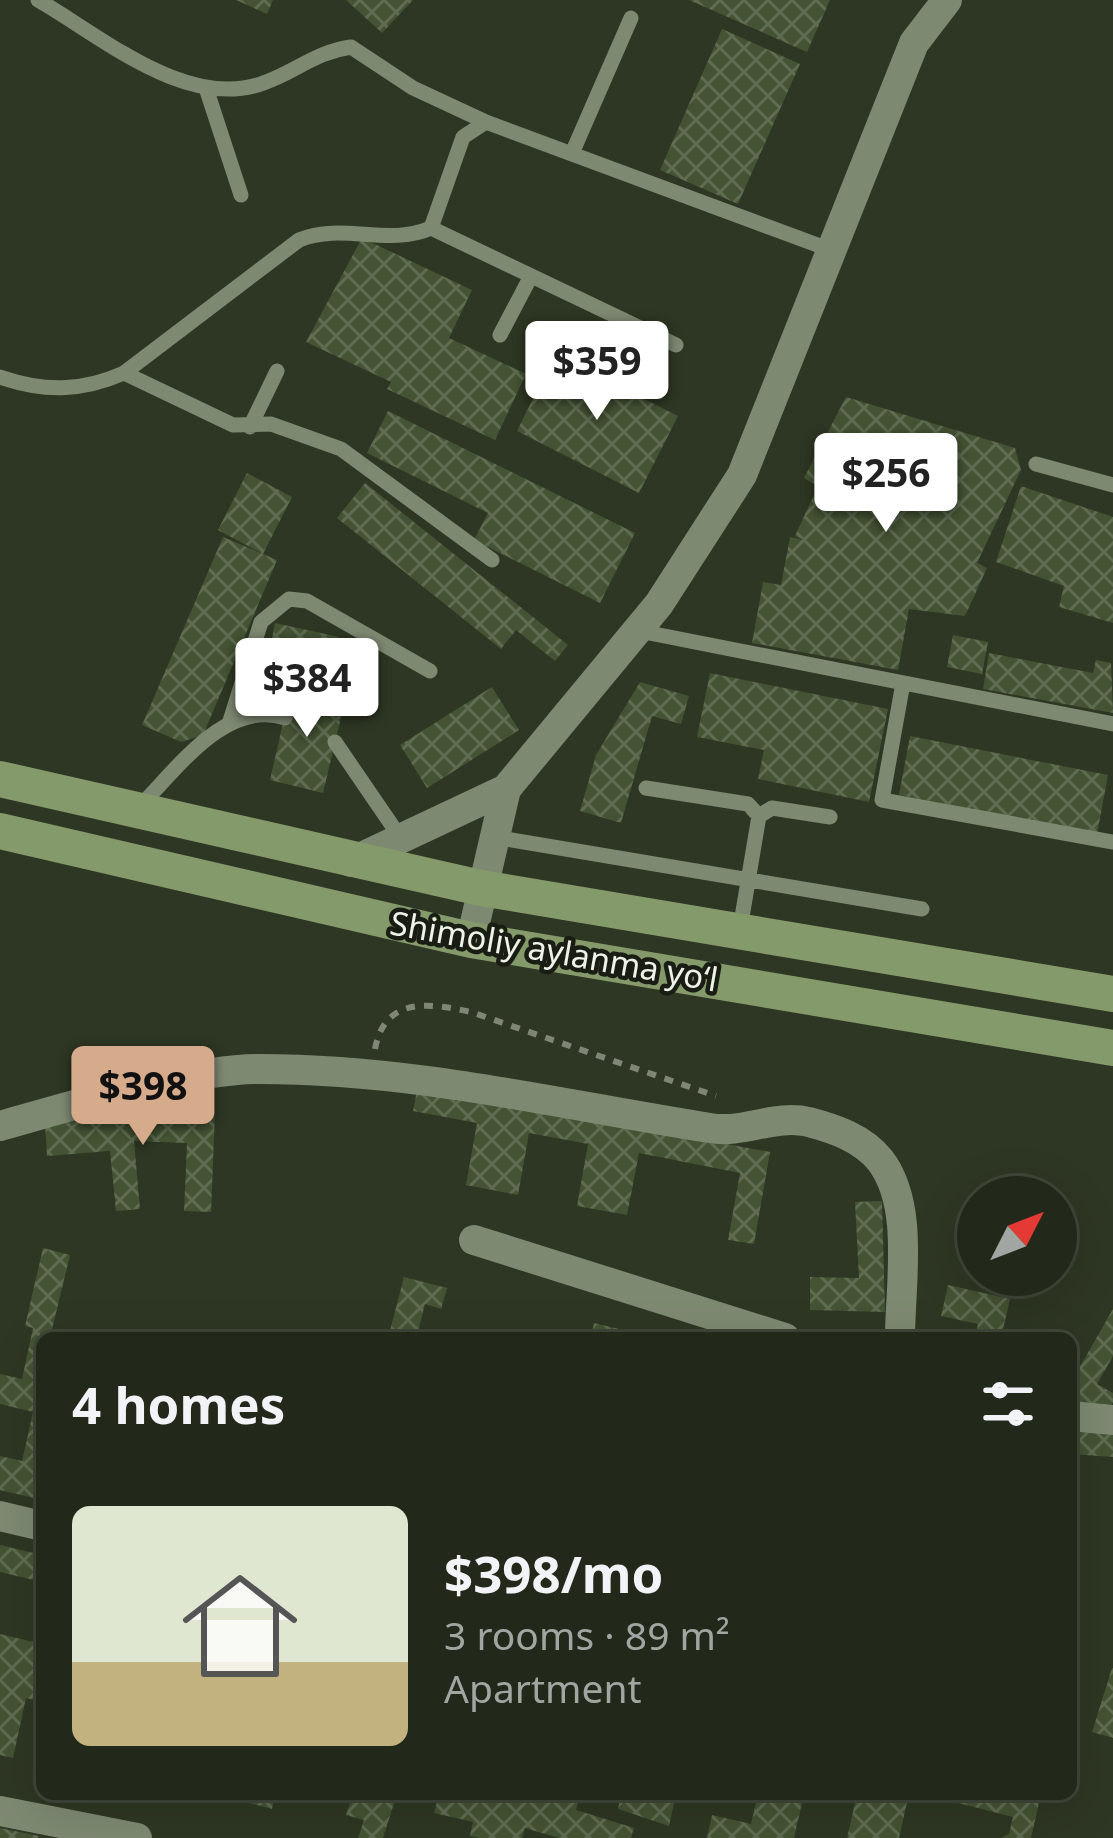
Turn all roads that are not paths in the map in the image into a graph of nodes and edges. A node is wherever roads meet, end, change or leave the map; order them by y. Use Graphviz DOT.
graph roads {
  1 [pos="38,0"];
  2 [pos="946,0"];
  3 [pos="631,18"];
  4 [pos="206,88"];
  5 [pos="486,122"];
  6 [pos="573,152"];
  7 [pos="241,195"];
  8 [pos="431,228"];
  9 [pos="832,250"];
  10 [pos="531,276"];
  11 [pos="500,335"];
  12 [pos="676,345"];
  13 [pos="277,371"];
  14 [pos="124,373"];
  15 [pos="0,377"];
  16 [pos="250,427"];
  17 [pos="1036,464"];
  18 [pos="1113,485"];
  19 [pos="492,560"];
  20 [pos="638,630"];
  21 [pos="430,671"];
  22 [pos="903,683"];
  23 [pos="285,718"];
  24 [pos="230,721"];
  25 [pos="1113,724"];
  26 [pos="335,742"];
  27 [pos="0,779"];
  28 [pos="646,788"];
  29 [pos="506,789"];
  30 [pos="134,812"];
  31 [pos="759,816"];
  32 [pos="830,817"];
  33 [pos="0,831"];
  34 [pos="491,837"];
  35 [pos="402,840"];
  36 [pos="1113,842"];
  37 [pos="351,862"];
  38 [pos="748,880"];
  39 [pos="481,888"];
  40 [pos="922,909"];
  41 [pos="739,932"];
  42 [pos="471,940"];
  43 [pos="1113,994"];
  44 [pos="1113,1048"];
  45 [pos="0,1126"];
  46 [pos="473,1240"];
  47 [pos="766,1332"];
  48 [pos="900,1332"];
  49 [pos="1077,1417"];
  50 [pos="1113,1420"];
  51 [pos="0,1516"];
  52 [pos="36,1525"];
  53 [pos="0,1811"];
  54 [pos="137,1838"];
  1 -- 4 [label="lane"];
  2 -- 9 [label="street"];
  3 -- 6 [label="lane"];
  4 -- 5 [label="lane"];
  4 -- 7 [label="lane"];
  5 -- 6 [label="lane"];
  5 -- 8 [label="lane"];
  6 -- 9 [label="lane"];
  8 -- 10 [label="lane"];
  8 -- 14 [label="lane"];
  9 -- 20 [label="street"];
  10 -- 11 [label="lane"];
  10 -- 12 [label="lane"];
  13 -- 16 [label="lane"];
  14 -- 15 [label="lane"];
  14 -- 16 [label="lane"];
  16 -- 19 [label="lane"];
  17 -- 18 [label="lane"];
  20 -- 22 [label="lane"];
  20 -- 29 [label="street"];
  21 -- 24 [label="lane"];
  22 -- 25 [label="lane"];
  22 -- 36 [label="lane"];
  23 -- 24 [label="lane"];
  24 -- 30 [label="lane"];
  26 -- 35 [label="lane"];
  27 -- 30 [label="main road, Shimoliy aylanma yoʻl"];
  28 -- 31 [label="lane"];
  29 -- 34 [label="street"];
  29 -- 35 [label="street"];
  30 -- 37 [label="main road, Shimoliy aylanma yoʻl"];
  31 -- 32 [label="lane"];
  31 -- 38 [label="lane"];
  33 -- 42 [label="main road, Shimoliy aylanma yoʻl"];
  34 -- 38 [label="lane"];
  34 -- 39 [label="street"];
  35 -- 37 [label="street"];
  37 -- 39 [label="main road, Shimoliy aylanma yoʻl"];
  38 -- 40 [label="lane"];
  38 -- 41 [label="lane"];
  39 -- 41 [label="main road, Shimoliy aylanma yoʻl"];
  39 -- 42 [label="street"];
  41 -- 43 [label="main road, Shimoliy aylanma yoʻl"];
  42 -- 44 [label="main road, Shimoliy aylanma yoʻl"];
  45 -- 48 [label="street"];
  46 -- 47 [label="street"];
  49 -- 50 [label="street"];
  51 -- 52 [label="street"];
  53 -- 54 [label="street"];
}
